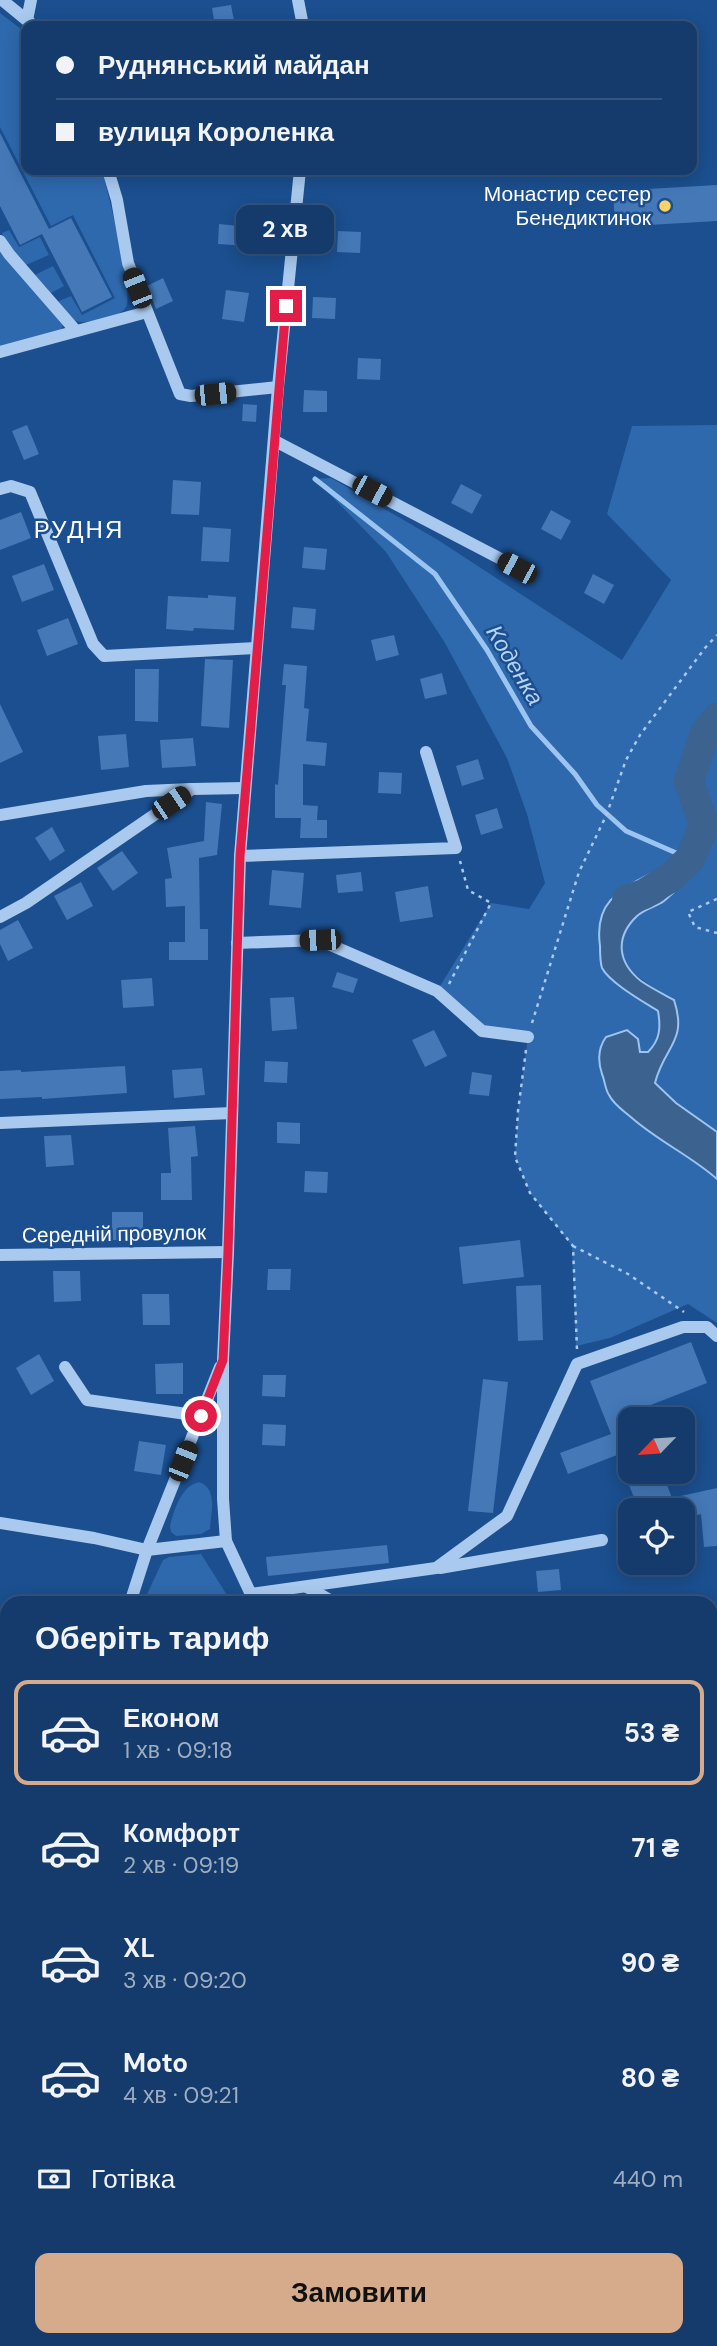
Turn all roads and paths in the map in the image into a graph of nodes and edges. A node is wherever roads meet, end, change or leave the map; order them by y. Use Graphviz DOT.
graph roads {
  1 [pos="2,0"];
  2 [pos="31,0"];
  3 [pos="299,0"];
  4 [pos="28,21"];
  5 [pos="31,21"];
  6 [pos="302,21"];
  7 [pos="110,175"];
  8 [pos="299,175"];
  9 [pos="0,240"];
  10 [pos="147,312"];
  11 [pos="76,331"];
  12 [pos="0,352"];
  13 [pos="278,387"];
  14 [pos="275,441"];
  15 [pos="0,489"];
  16 [pos="517,568"];
  17 [pos="717,635"];
  18 [pos="256,648"];
  19 [pos="426,752"];
  20 [pos="244,788"];
  21 [pos="192,789"];
  22 [pos="0,815"];
  23 [pos="456,848"];
  24 [pos="240,856"];
  25 [pos="717,899"];
  26 [pos="0,917"];
  27 [pos="717,933"];
  28 [pos="237,943"];
  29 [pos="442,996"];
  30 [pos="528,1037"];
  31 [pos="232,1113"];
  32 [pos="0,1123"];
  33 [pos="572,1246"];
  34 [pos="228,1252"];
  35 [pos="0,1255"];
  36 [pos="684,1311"];
  37 [pos="717,1336"];
  38 [pos="223,1360"];
  39 [pos="577,1364"];
  40 [pos="65,1367"];
  41 [pos="201,1416"];
  42 [pos="0,1523"];
  43 [pos="602,1540"];
  44 [pos="226,1541"];
  45 [pos="147,1550"];
  46 [pos="436,1568"];
  47 [pos="307,1587"];
  48 [pos="132,1596"];
  49 [pos="251,1596"];
  50 [pos="262,1596"];
  51 [pos="323,1596"];
  1 -- 4 [label="street"];
  2 -- 5 [label="street"];
  3 -- 6 [label="street"];
  7 -- 10 [label="street"];
  8 -- 13 [label="street"];
  9 -- 11 [label="street"];
  10 -- 11 [label="street"];
  10 -- 13 [label="street"];
  11 -- 12 [label="street"];
  13 -- 14 [label="street"];
  14 -- 16 [label="street"];
  14 -- 18 [label="street"];
  15 -- 18 [label="street"];
  17 -- 30 [label="path"];
  18 -- 20 [label="street"];
  19 -- 23 [label="street"];
  20 -- 21 [label="street"];
  20 -- 24 [label="street"];
  21 -- 22 [label="street"];
  21 -- 26 [label="street"];
  23 -- 24 [label="street"];
  23 -- 29 [label="path"];
  24 -- 28 [label="street"];
  25 -- 27 [label="path"];
  28 -- 29 [label="street"];
  28 -- 31 [label="street"];
  29 -- 30 [label="street"];
  30 -- 33 [label="path"];
  31 -- 32 [label="street"];
  31 -- 34 [label="street"];
  33 -- 36 [label="path"];
  33 -- 39 [label="path"];
  34 -- 35 [label="street, Середній провулок"];
  34 -- 38 [label="street"];
  37 -- 39 [label="street"];
  38 -- 41 [label="street"];
  38 -- 44 [label="street"];
  39 -- 46 [label="street"];
  40 -- 41 [label="street"];
  41 -- 45 [label="street"];
  42 -- 45 [label="street"];
  43 -- 46 [label="street"];
  44 -- 45 [label="street"];
  44 -- 49 [label="street"];
  45 -- 48 [label="street"];
  46 -- 47 [label="street"];
  47 -- 50 [label="street"];
  47 -- 51 [label="street"];
}
